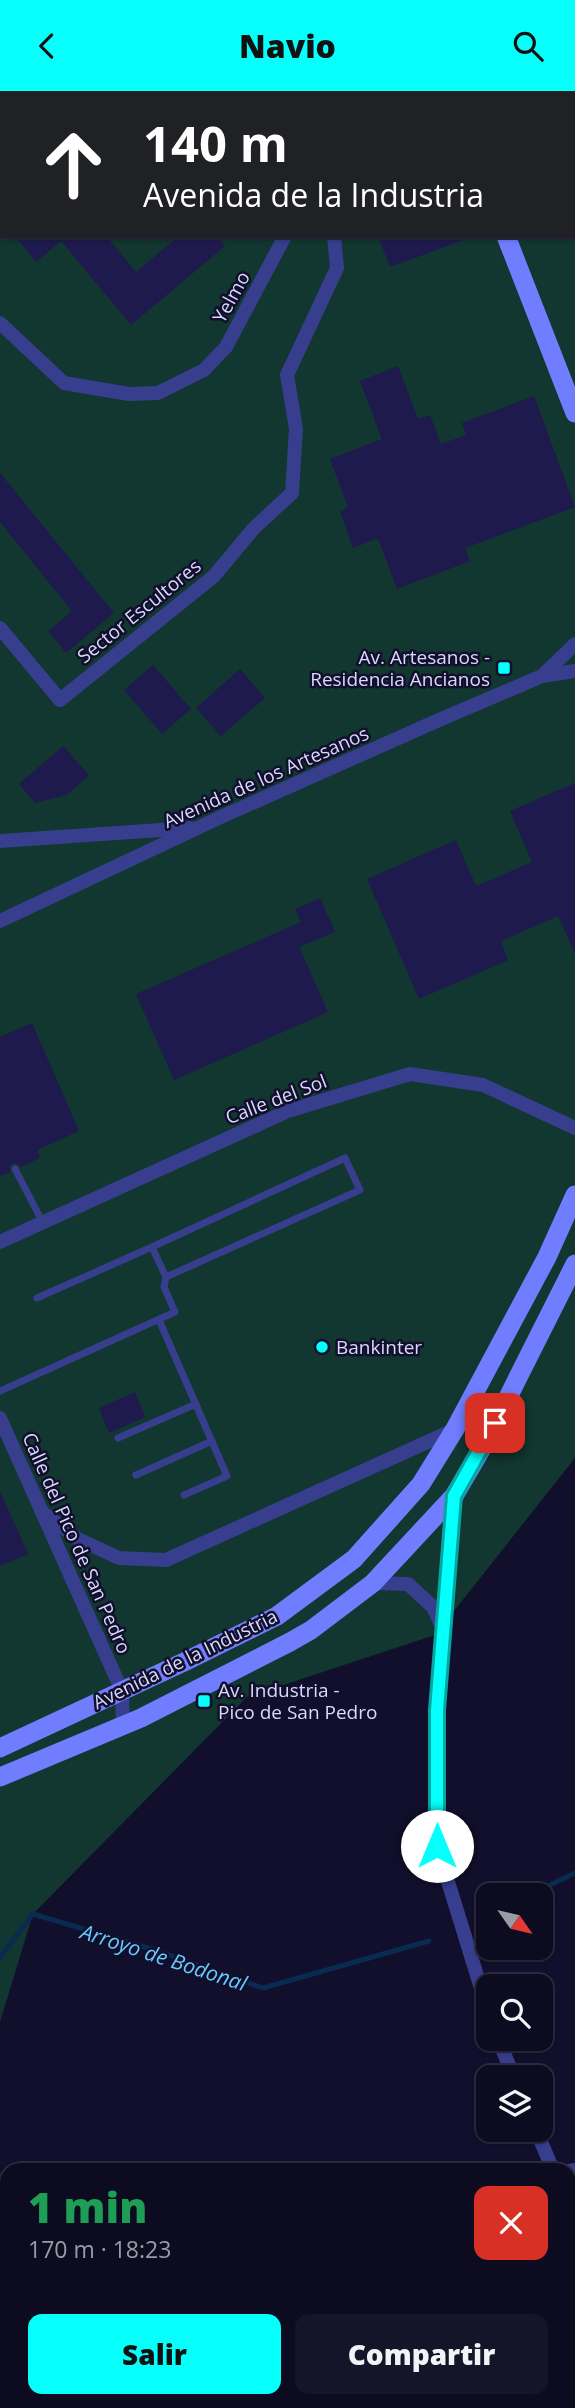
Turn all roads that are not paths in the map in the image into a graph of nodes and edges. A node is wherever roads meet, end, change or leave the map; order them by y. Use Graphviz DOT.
graph roads {
  1 [pos="284,238"];
  2 [pos="334,238"];
  3 [pos="507,238"];
  4 [pos="0,323"];
  5 [pos="575,413"];
  6 [pos="0,628"];
  7 [pos="575,644"];
  8 [pos="575,671"];
  9 [pos="542,676"];
  10 [pos="199,828"];
  11 [pos="0,841"];
  12 [pos="3,918"];
  13 [pos="575,1128"];
  14 [pos="15,1169"];
  15 [pos="575,1195"];
  16 [pos="43,1223"];
  17 [pos="0,1242"];
  18 [pos="152,1247"];
  19 [pos="575,1264"];
  20 [pos="166,1277"];
  21 [pos="37,1298"];
  22 [pos="159,1319"];
  23 [pos="0,1391"];
  24 [pos="196,1404"];
  25 [pos="0,1418"];
  26 [pos="455,1429"];
  27 [pos="118,1438"];
  28 [pos="212,1441"];
  29 [pos="136,1475"];
  30 [pos="184,1495"];
  31 [pos="454,1496"];
  32 [pos="42,1512"];
  33 [pos="373,1583"];
  34 [pos="443,1631"];
  35 [pos="122,1691"];
  36 [pos="123,1725"];
  37 [pos="0,1748"];
  38 [pos="0,1777"];
  39 [pos="477,1974"];
  40 [pos="541,2142"];
  41 [pos="550,2163"];
  1 -- 4 [label="street, Yelmo"];
  2 -- 6 [label="street, Sector Escultores"];
  3 -- 5 [label="street"];
  7 -- 9 [label="street, Avenida de los Artesanos"];
  8 -- 9 [label="street, Avenida de los Artesanos"];
  9 -- 10 [label="street, Avenida de los Artesanos"];
  10 -- 11 [label="street"];
  10 -- 12 [label="street, Avenida de los Artesanos"];
  13 -- 16 [label="street, Calle del Sol"];
  14 -- 16 [label="lane"];
  15 -- 26 [label="street, Avenida de la Industria"];
  16 -- 17 [label="street, Calle del Sol"];
  18 -- 20 [label="lane"];
  18 -- 20 [label="lane"];
  18 -- 21 [label="lane"];
  19 -- 31 [label="street, Avenida de la Industria"];
  20 -- 22 [label="lane"];
  22 -- 23 [label="lane"];
  22 -- 24 [label="lane"];
  24 -- 27 [label="lane"];
  24 -- 28 [label="lane"];
  25 -- 32 [label="street, Calle del Pico de San Pedro"];
  26 -- 32 [label="street"];
  26 -- 35 [label="street, Avenida de la Industria"];
  28 -- 29 [label="lane"];
  28 -- 30 [label="lane"];
  31 -- 33 [label="street, Avenida de la Industria"];
  31 -- 34 [label="street"];
  32 -- 35 [label="street, Calle del Pico de San Pedro"];
  33 -- 34 [label="street"];
  33 -- 36 [label="street, Avenida de la Industria"];
  34 -- 39 [label="street"];
  35 -- 36 [label="street, Calle del Pico de San Pedro"];
  35 -- 37 [label="street, Avenida de la Industria"];
  36 -- 38 [label="street, Avenida de la Industria"];
  40 -- 41 [label="street"];
}
